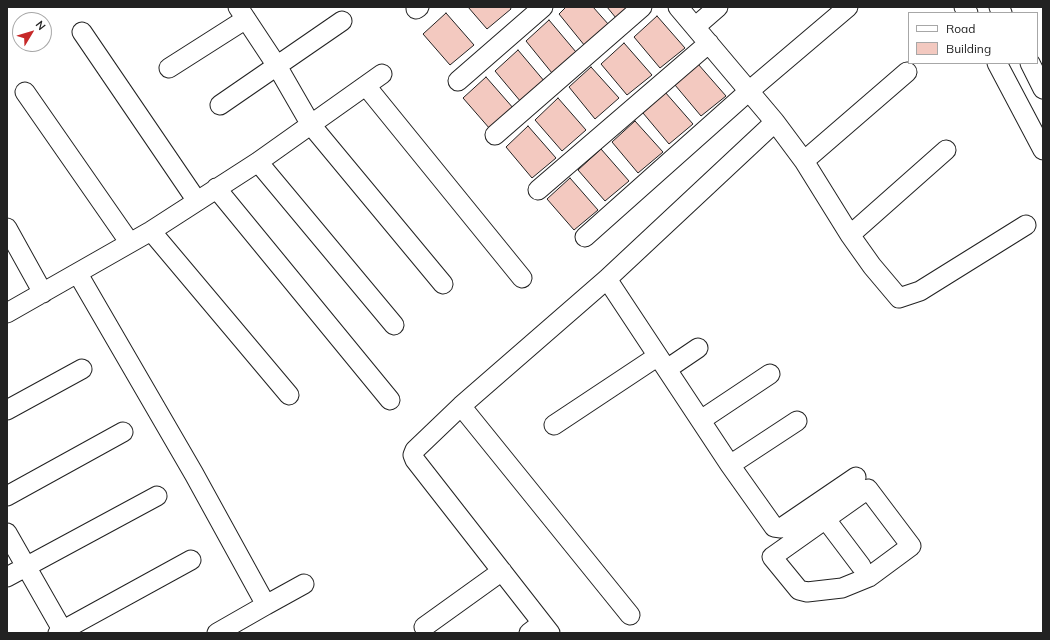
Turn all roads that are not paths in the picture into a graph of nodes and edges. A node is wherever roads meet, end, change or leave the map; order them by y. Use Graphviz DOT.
graph roads {
  1 [pos="543,7"];
  2 [pos="642,7"];
  3 [pos="678,7"];
  4 [pos="718,7"];
  5 [pos="848,7"];
  6 [pos="242,13"];
  7 [pos="342,21"];
  8 [pos="695,27"];
  9 [pos="82,32"];
  10 [pos="709,43"];
  11 [pos="998,64"];
  12 [pos="1030,64"];
  13 [pos="277,66"];
  14 [pos="169,68"];
  15 [pos="907,72"];
  16 [pos="382,74"];
  17 [pos="458,81"];
  18 [pos="366,86"];
  19 [pos="1043,89"];
  20 [pos="749,91"];
  21 [pos="25,92"];
  22 [pos="220,105"];
  23 [pos="775,122"];
  24 [pos="311,125"];
  25 [pos="494,135"];
  26 [pos="946,150"];
  27 [pos="1043,150"];
  28 [pos="804,161"];
  29 [pos="258,162"];
  30 [pos="216,188"];
  31 [pos="538,190"];
  32 [pos="197,201"];
  33 [pos="1026,225"];
  34 [pos="8,230"];
  35 [pos="151,231"];
  36 [pos="850,235"];
  37 [pos="585,237"];
  38 [pos="130,244"];
  39 [pos="78,274"];
  40 [pos="522,278"];
  41 [pos="607,279"];
  42 [pos="443,284"];
  43 [pos="43,293"];
  44 [pos="7,313"];
  45 [pos="394,325"];
  46 [pos="698,348"];
  47 [pos="663,363"];
  48 [pos="82,368"];
  49 [pos="770,374"];
  50 [pos="289,395"];
  51 [pos="390,400"];
  52 [pos="461,406"];
  53 [pos="7,410"];
  54 [pos="701,420"];
  55 [pos="797,421"];
  56 [pos="554,425"];
  57 [pos="123,432"];
  58 [pos="730,465"];
  59 [pos="856,476"];
  60 [pos="7,496"];
  61 [pos="157,496"];
  62 [pos="820,512"];
  63 [pos="7,534"];
  64 [pos="191,560"];
  65 [pos="861,566"];
  66 [pos="25,567"];
  67 [pos="502,571"];
  68 [pos="7,577"];
  69 [pos="304,584"];
  70 [pos="266,605"];
  71 [pos="630,616"];
  72 [pos="424,627"];
  73 [pos="540,630"];
  74 [pos="61,632"];
  75 [pos="217,633"];
  1 -- 17 [label="street"];
  2 -- 25 [label="street"];
  3 -- 8 [label="street"];
  4 -- 8 [label="street"];
  5 -- 20 [label="street"];
  6 -- 13 [label="street"];
  6 -- 14 [label="street"];
  7 -- 13 [label="street"];
  8 -- 10 [label="street"];
  9 -- 32 [label="street"];
  10 -- 20 [label="street"];
  10 -- 31 [label="street"];
  11 -- 27 [label="street"];
  12 -- 19 [label="street"];
  13 -- 22 [label="street"];
  13 -- 24 [label="street"];
  15 -- 28 [label="street"];
  16 -- 18 [label="street"];
  18 -- 24 [label="street"];
  18 -- 40 [label="street"];
  20 -- 23 [label="street"];
  20 -- 37 [label="street"];
  21 -- 38 [label="street"];
  23 -- 28 [label="street"];
  23 -- 41 [label="street"];
  24 -- 29 [label="street"];
  24 -- 42 [label="street"];
  26 -- 36 [label="street"];
  28 -- 36 [label="street"];
  29 -- 30 [label="street"];
  29 -- 45 [label="street"];
  30 -- 32 [label="street"];
  30 -- 51 [label="street"];
  32 -- 35 [label="street"];
  33 -- 36 [label="street"];
  34 -- 43 [label="street"];
  35 -- 38 [label="street"];
  35 -- 50 [label="street"];
  38 -- 39 [label="street"];
  39 -- 43 [label="street"];
  39 -- 70 [label="street"];
  41 -- 47 [label="street"];
  41 -- 52 [label="street"];
  43 -- 44 [label="street"];
  46 -- 47 [label="street"];
  47 -- 54 [label="street"];
  47 -- 56 [label="street"];
  48 -- 53 [label="street"];
  49 -- 54 [label="street"];
  52 -- 67 [label="street"];
  52 -- 71 [label="street"];
  54 -- 58 [label="street"];
  55 -- 58 [label="street"];
  57 -- 60 [label="street"];
  58 -- 62 [label="street"];
  59 -- 62 [label="street"];
  61 -- 66 [label="street"];
  62 -- 62 [label="street"];
  62 -- 65 [label="street"];
  63 -- 66 [label="street"];
  64 -- 74 [label="street"];
  66 -- 68 [label="street"];
  66 -- 74 [label="street"];
  67 -- 72 [label="street"];
  67 -- 73 [label="street"];
  69 -- 70 [label="street"];
  70 -- 75 [label="street"];
}
